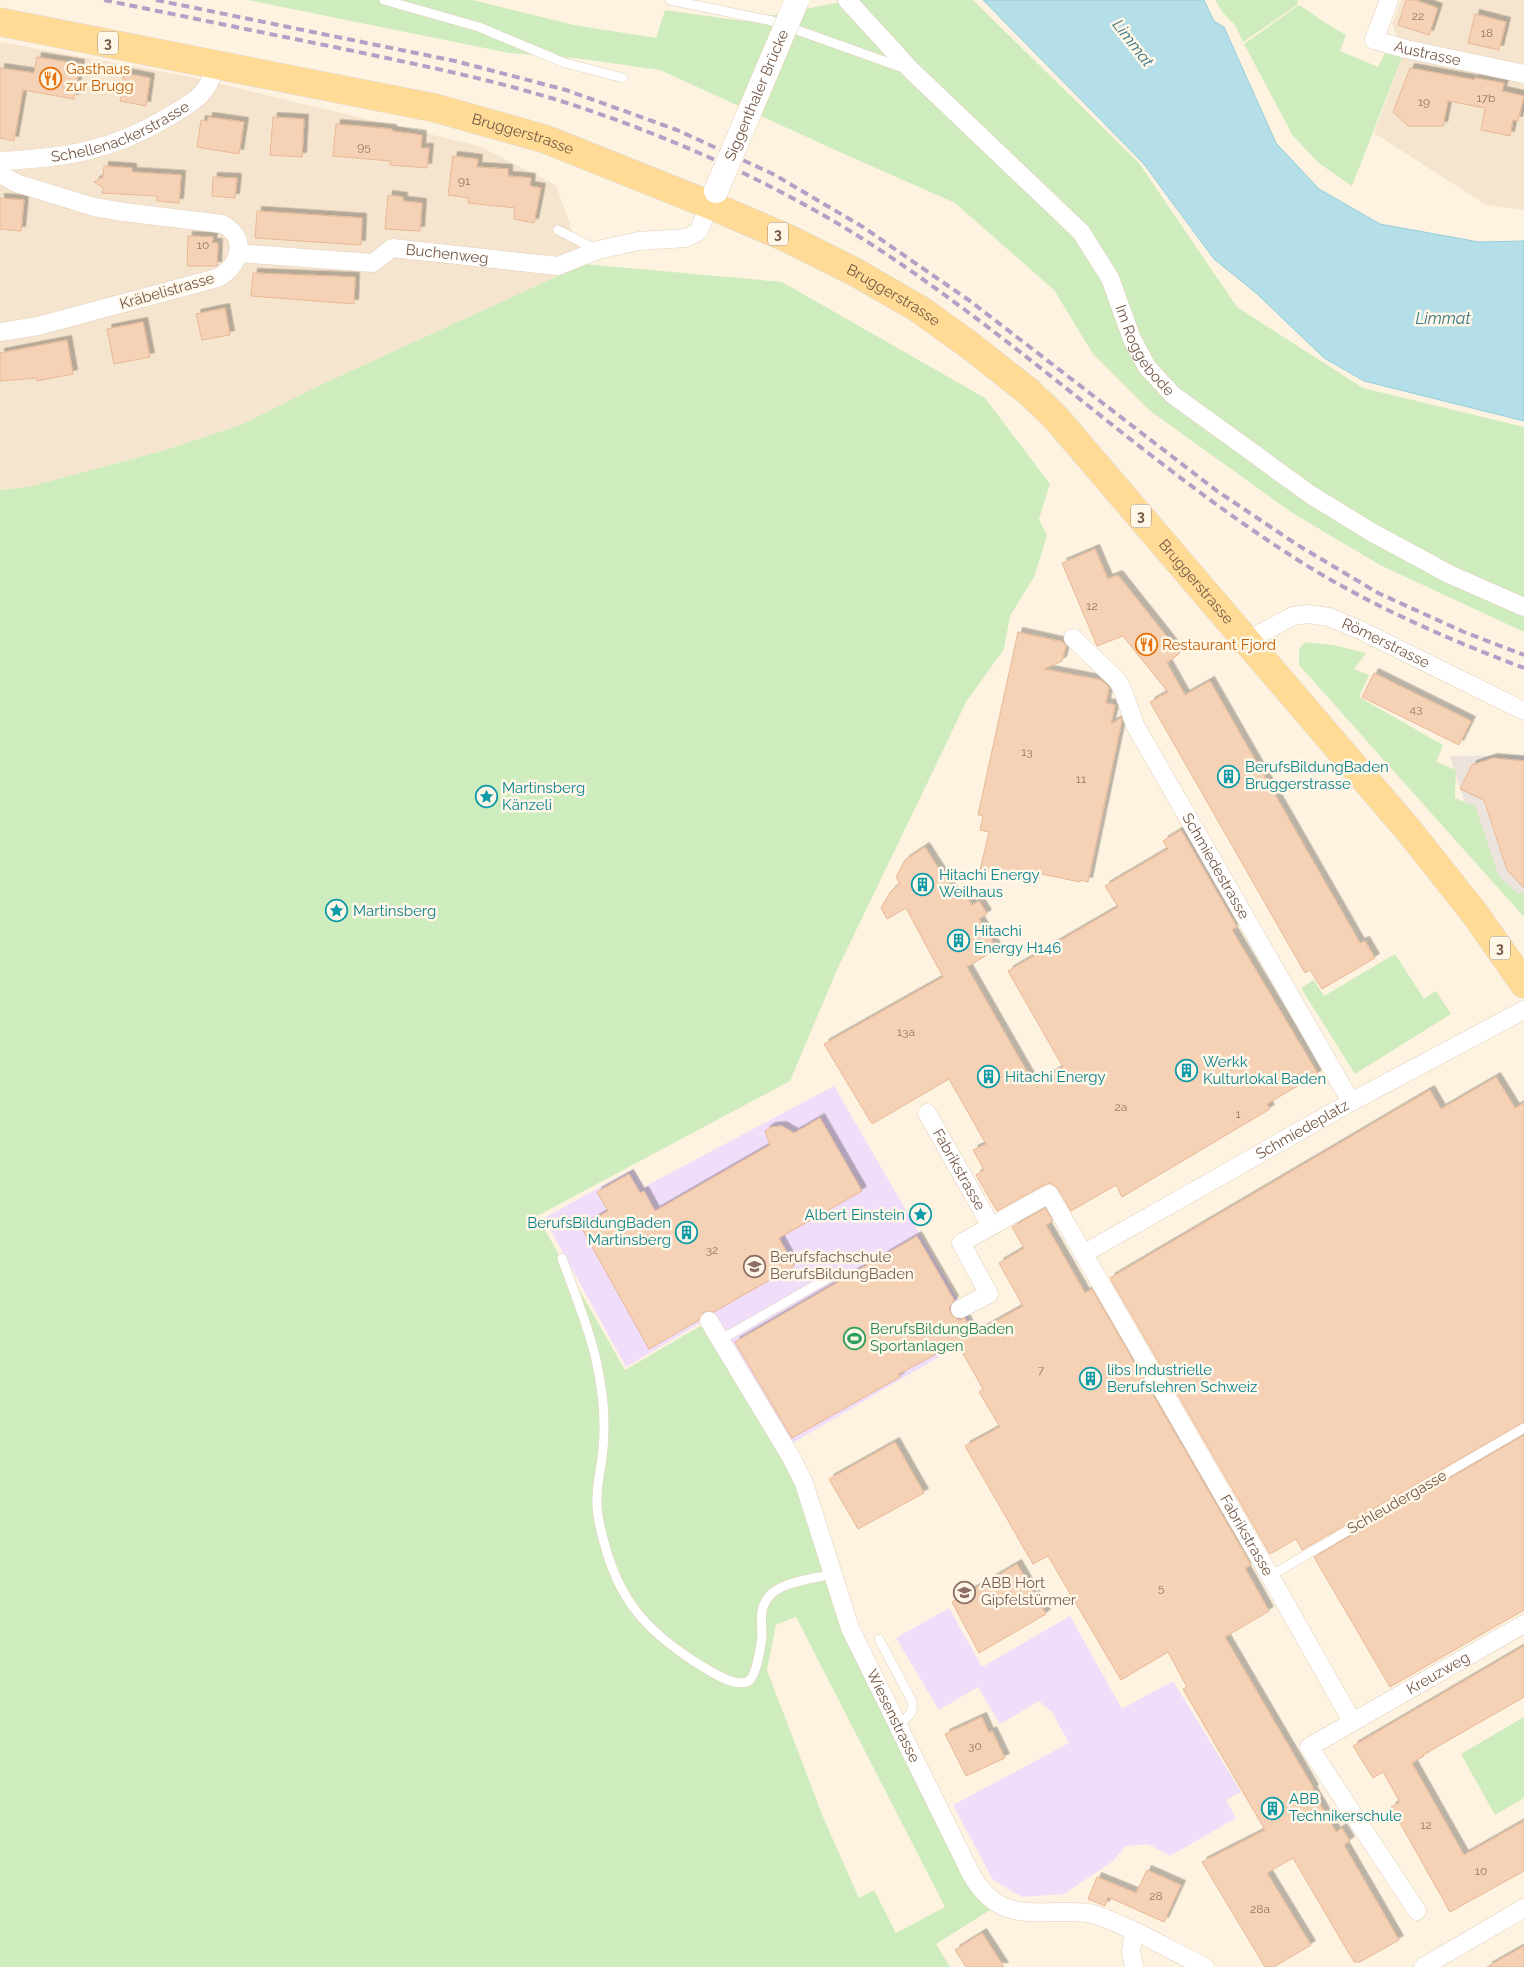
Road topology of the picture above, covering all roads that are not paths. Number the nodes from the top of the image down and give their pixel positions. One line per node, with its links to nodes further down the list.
1 (384, 0): 10 (lane)
2 (670, 0): 8 (lane)
3 (797, 0): 13 (main road, Siggenthaler Brücke, bridge)
4 (848, 0): 8 (street, Im Roggebode)
5 (1389, 0): 9 (street, Austrasse)
6 (0, 22): 7 (main road, Bruggerstrasse / 3)
7 (216, 65): 11 (street, Schellenackerstrasse); 13 (main road, Bruggerstrasse / 3)
8 (911, 70): 18 (street, Im Roggebode)
9 (1524, 74)
10 (623, 78)
11 (0, 161)
12 (0, 174): 16 (street)
13 (713, 198): 15 (street, Buchenweg); 20 (main road, Bruggerstrasse / 3)
14 (558, 230): 15 (lane)
15 (598, 250): 16 (street, Buchenweg)
16 (238, 253): 17 (street, Kräbelistrasse)
17 (0, 332)
18 (1524, 607)
19 (1073, 638): 24 (street, Schmiedestrasse)
20 (1246, 640): 21 (street, Römerstrasse); 22 (main road, Bruggerstrasse / 3)
21 (1524, 711)
22 (1524, 984)
23 (1524, 1010): 24 (street, Schmiedeplatz)
24 (1351, 1102): 27 (street, Schmiedeplatz)
25 (927, 1113): 26 (street, Fabrikstrasse)
26 (991, 1226): 27 (street, Fabrikstrasse); 30 (street, Fabrikstrasse)
27 (1083, 1254): 35 (street, Fabrikstrasse)
28 (562, 1258): 34 (lane)
29 (836, 1274): 32 (lane)
30 (960, 1309)
31 (709, 1321): 32 (street, Wiesenstrasse)
32 (720, 1340): 34 (street, Wiesenstrasse)
33 (1524, 1428): 35 (lane, Schleudergasse)
34 (832, 1574): 39 (street, Wiesenstrasse)
35 (1270, 1576): 38 (street, Fabrikstrasse)
36 (1524, 1624): 38 (street, Kreuzweg)
37 (879, 1639): 39 (lane)
38 (1352, 1721): 41 (street)
39 (897, 1724): 42 (street, Wiesenstrasse)
40 (1524, 1908): 45 (street)
41 (1417, 1910)
42 (1134, 1932): 43 (street); 44 (street, Wiesenstrasse)
43 (1134, 1967)
44 (1205, 1967)
45 (1425, 1967)

